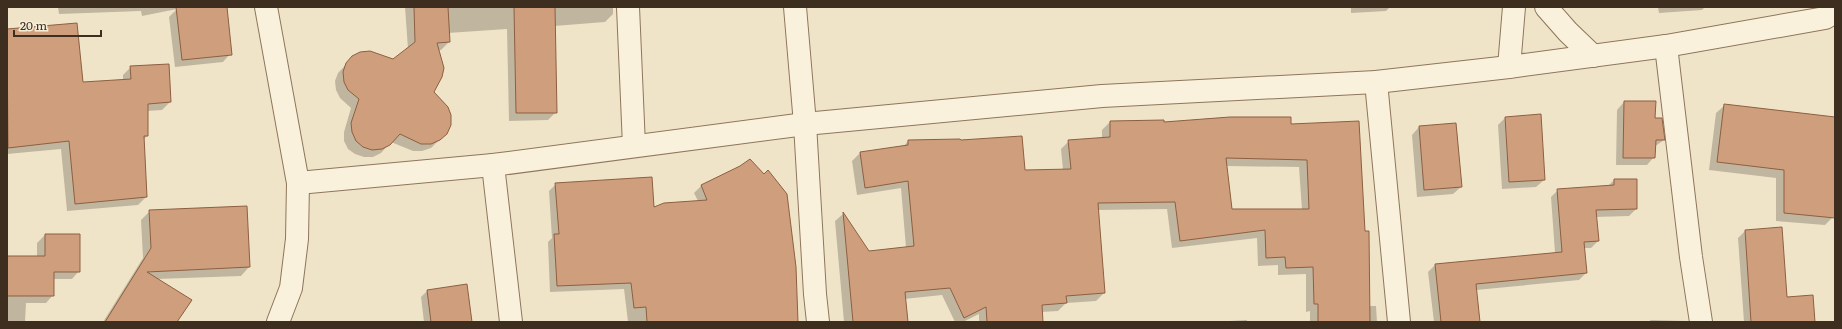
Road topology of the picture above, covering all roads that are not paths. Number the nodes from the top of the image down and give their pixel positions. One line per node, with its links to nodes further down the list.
1 (266, 7): 14 (street)
2 (628, 7): 12 (street)
3 (795, 7): 11 (street)
4 (1514, 7): 9 (street)
5 (1546, 7): 8 (street)
6 (1835, 12): 7 (street)
7 (1666, 46): 8 (street); 19 (street)
8 (1593, 56): 9 (street)
9 (1509, 67): 10 (street)
10 (1376, 82): 11 (street); 18 (street)
11 (804, 124): 12 (street); 17 (street)
12 (634, 146): 13 (street)
13 (493, 166): 14 (street); 16 (street)
14 (298, 183): 15 (street)
15 (278, 322)
16 (511, 322)
17 (818, 322)
18 (1399, 322)
19 (1701, 322)

